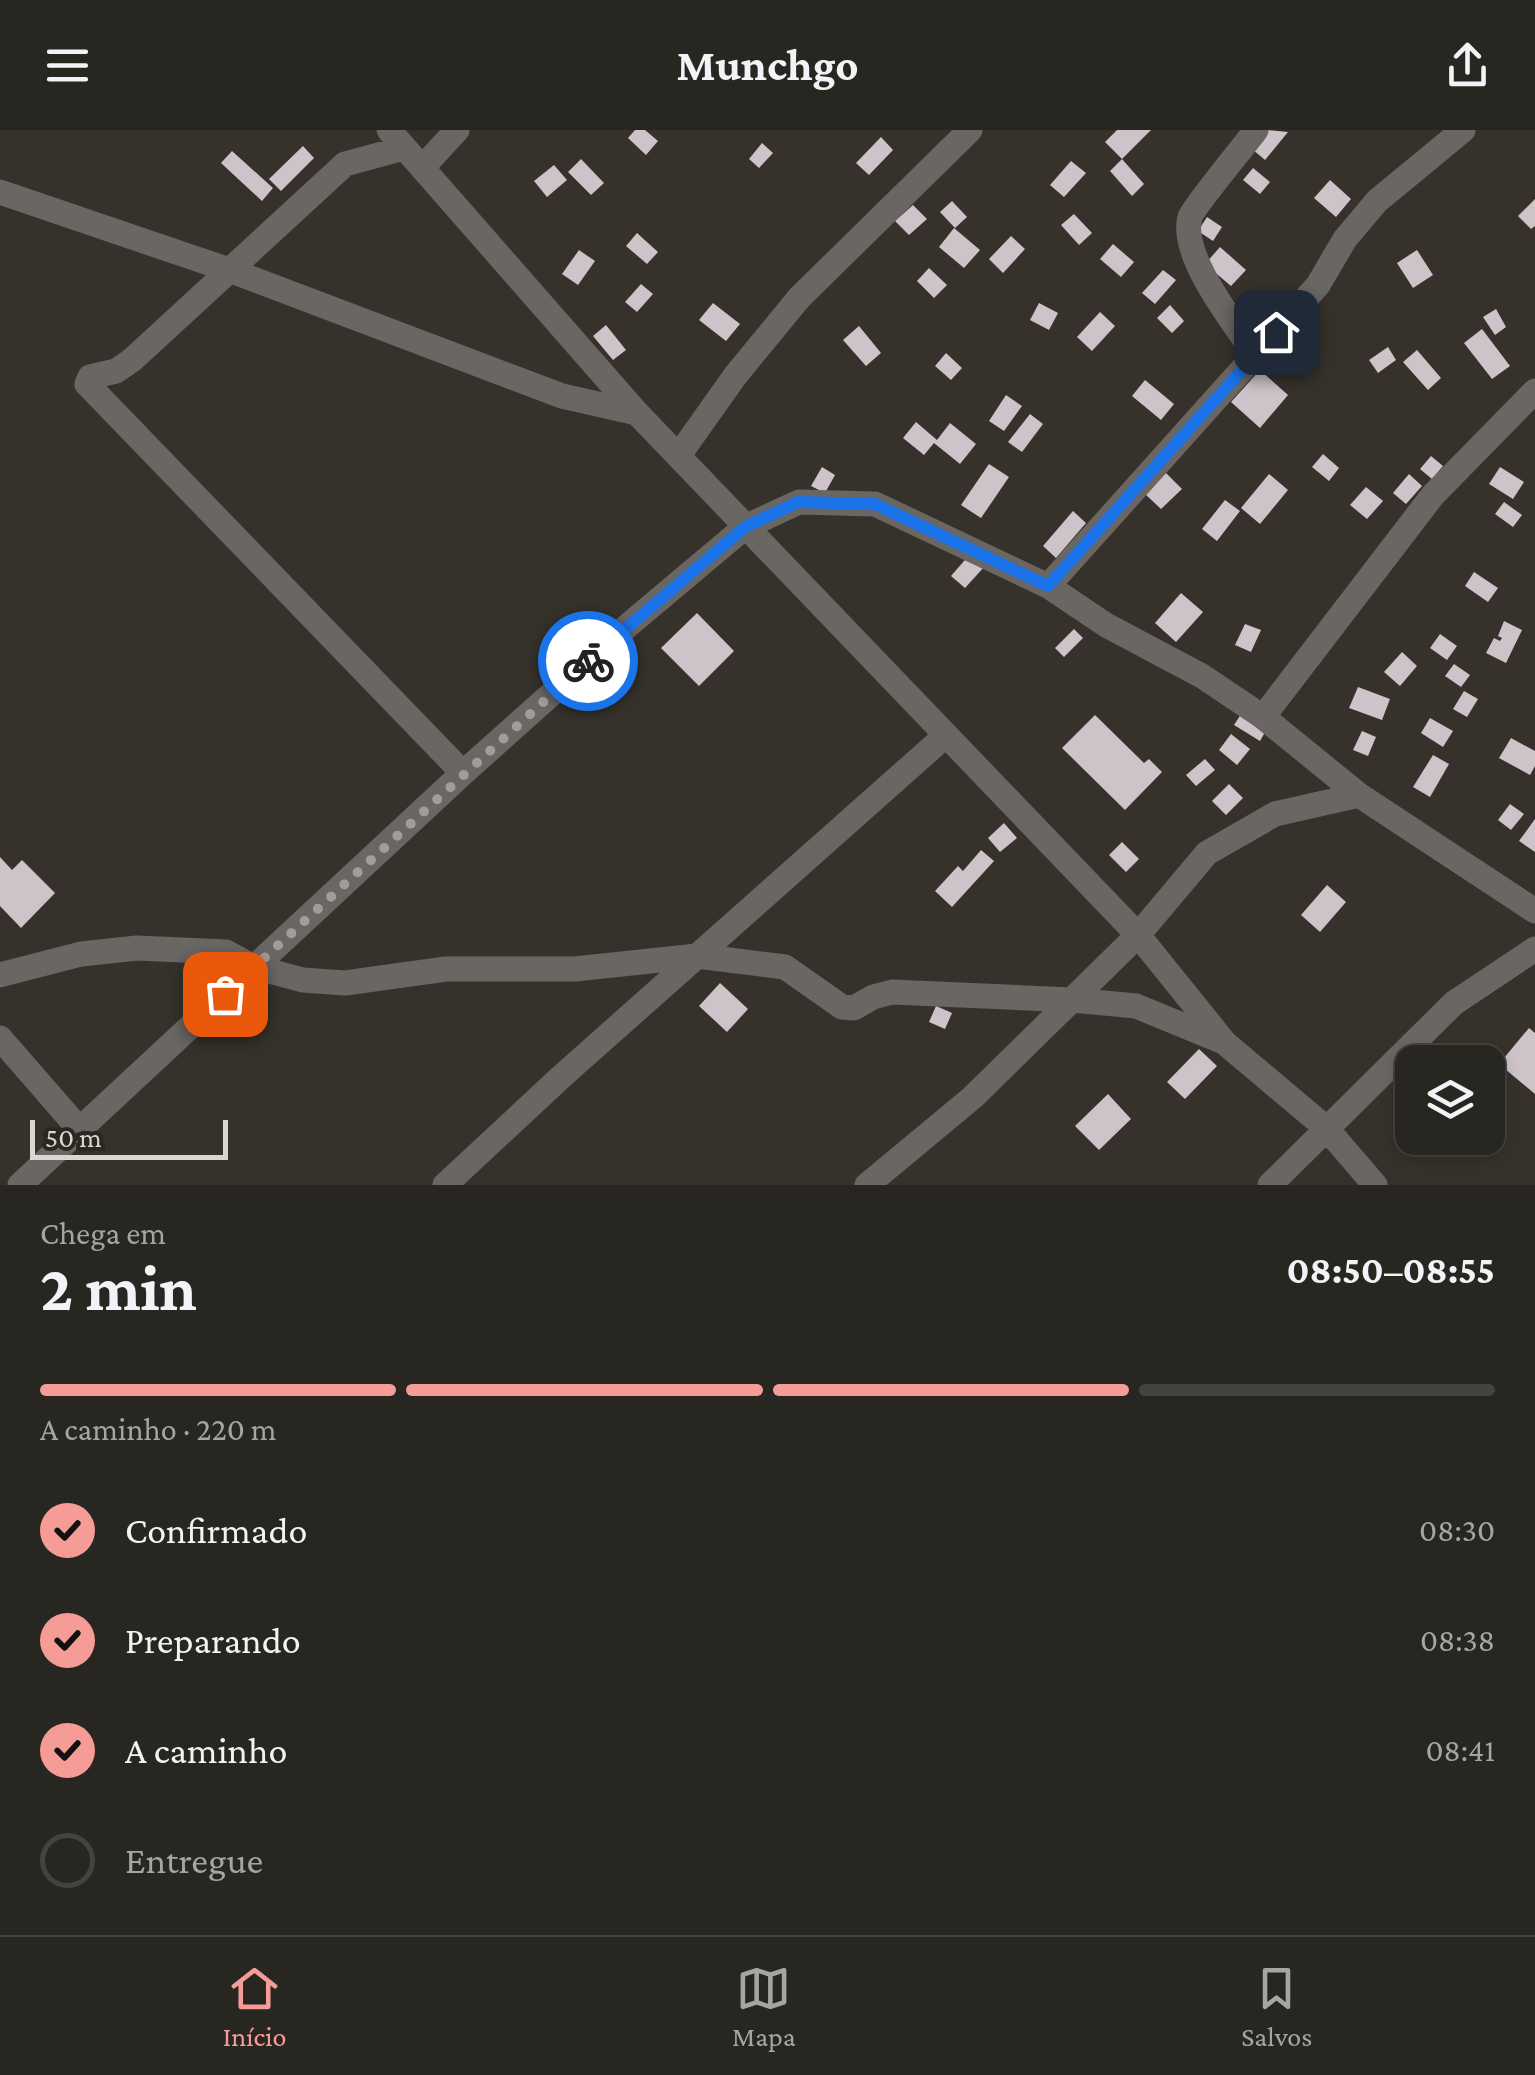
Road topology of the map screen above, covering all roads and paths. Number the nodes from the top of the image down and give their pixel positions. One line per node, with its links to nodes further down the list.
1 (457, 130): 6 (street)
2 (970, 130): 12 (street)
3 (1256, 130): 9 (street)
4 (1463, 130): 9 (street)
5 (396, 139): 6 (street); 8 (street)
6 (422, 168): 11 (street)
7 (3, 196): 8 (street)
8 (232, 271): 11 (street); 17 (street)
9 (1256, 356): 14 (street)
10 (1535, 390): 15 (street)
11 (637, 413): 12 (street)
12 (679, 456): 13 (street)
13 (745, 527): 14 (street); 16 (street); 17 (street)
14 (1048, 586): 15 (street)
15 (1263, 717): 18 (street)
16 (945, 736): 20 (street); 22 (street)
17 (463, 773): 23 (street)
18 (1359, 794): 19 (street); 20 (street)
19 (1535, 911)
20 (1138, 935): 25 (street); 27 (street)
21 (1535, 949): 28 (street)
22 (696, 956): 23 (street); 25 (street); 31 (street)
23 (254, 967): 24 (street); 29 (street)
24 (0, 975)
25 (1072, 1000): 27 (street); 32 (street)
26 (0, 1038): 29 (street)
27 (1225, 1042): 28 (street)
28 (1326, 1128): 33 (street); 34 (street)
29 (80, 1130): 30 (street)
30 (20, 1185)
31 (445, 1185)
32 (868, 1185)
33 (1270, 1185)
34 (1375, 1185)

